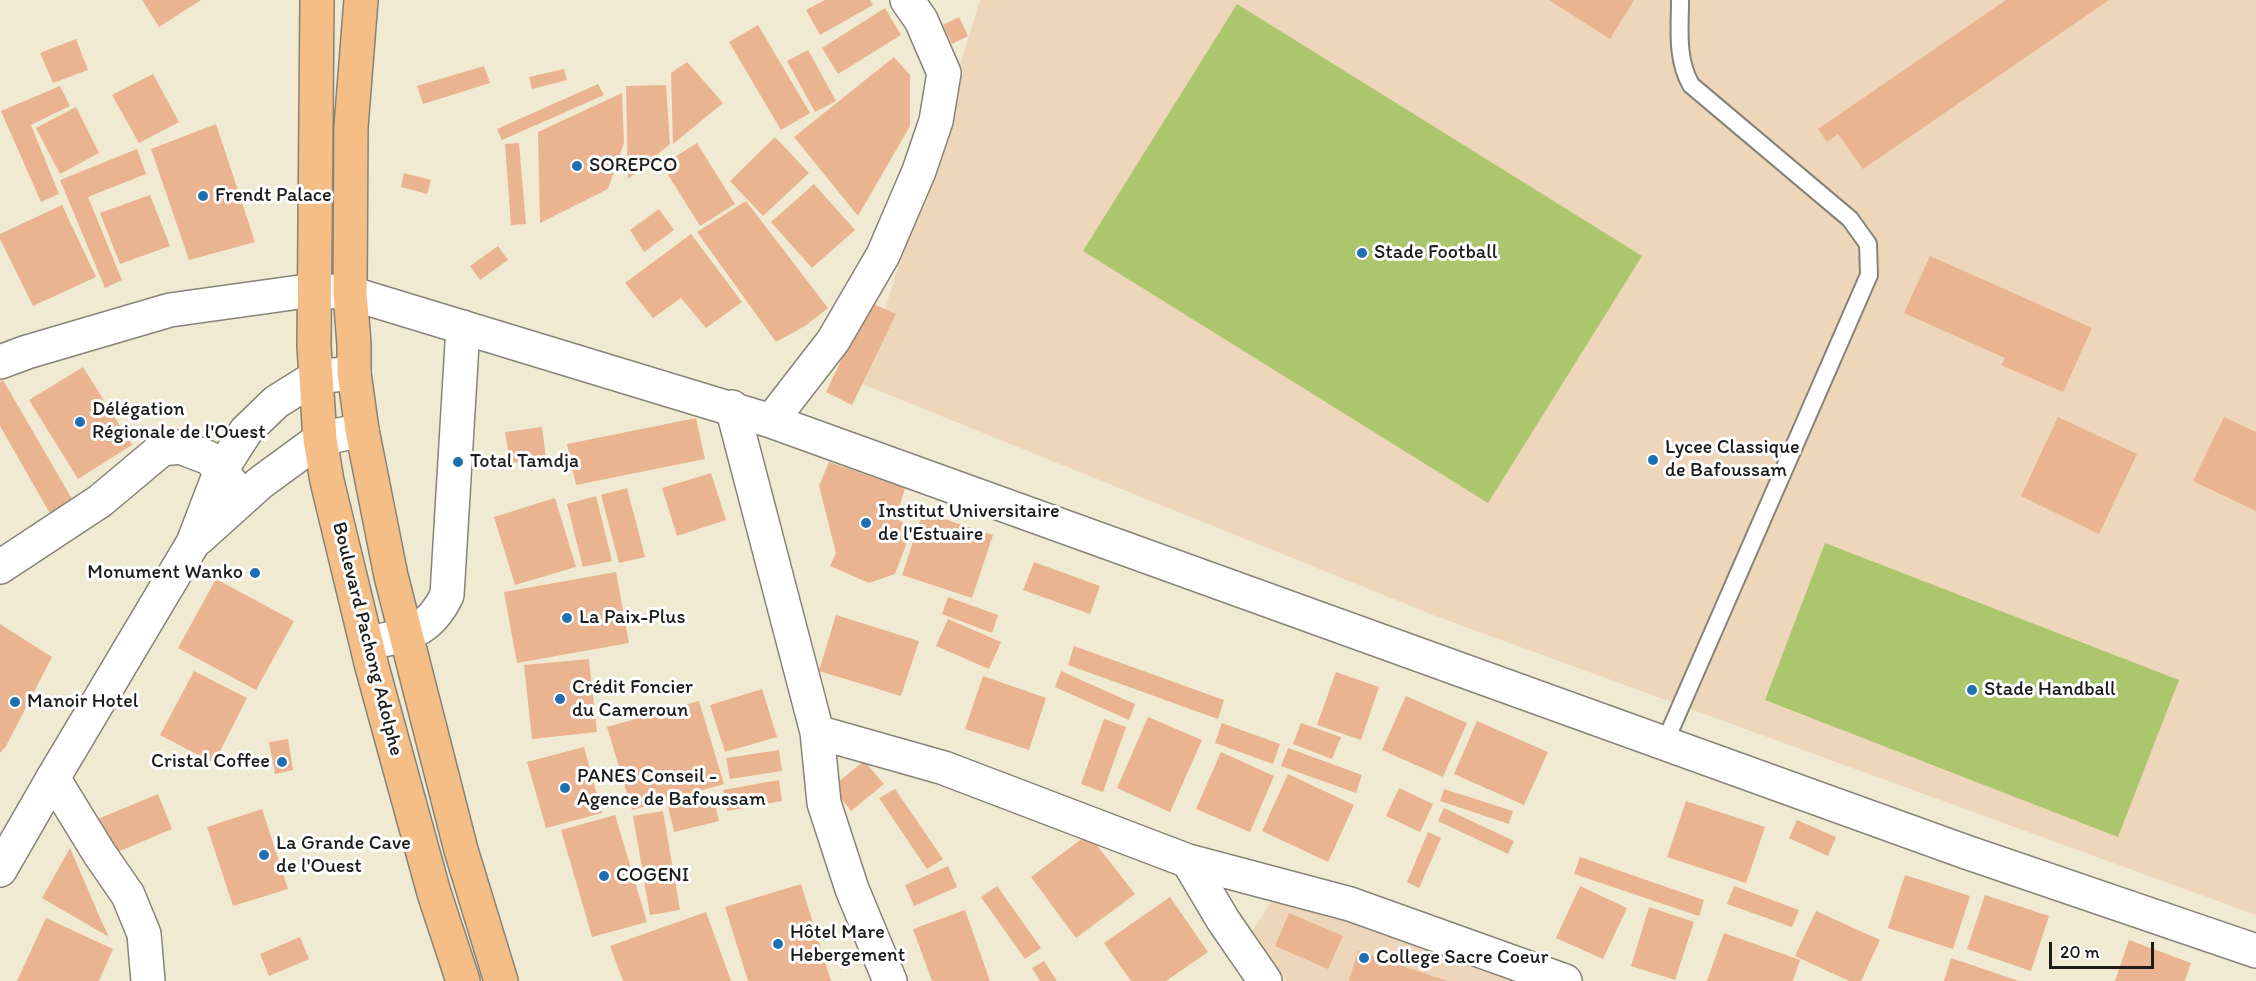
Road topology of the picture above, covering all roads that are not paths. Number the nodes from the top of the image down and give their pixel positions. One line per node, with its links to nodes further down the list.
1 (317, 0): 5 (highway, Boulevard Pachong Adolphe)
2 (361, 0): 6 (highway, Boulevard Pachong Adolphe)
3 (907, 0): 12 (street)
4 (1680, 0): 22 (lane)
5 (314, 290): 6 (street); 8 (street); 10 (highway, Boulevard Pachong Adolphe)
6 (350, 293): 7 (street); 9 (highway, Boulevard Pachong Adolphe)
7 (464, 327): 11 (street); 19 (street)
8 (0, 362)
9 (354, 373): 10 (street); 13 (highway, Boulevard Pachong Adolphe)
10 (316, 377): 14 (highway, Boulevard Pachong Adolphe); 15 (street)
11 (732, 408): 12 (street); 21 (street)
12 (771, 421): 22 (street)
13 (362, 430): 14 (street); 19 (highway, Boulevard Pachong Adolphe)
14 (320, 439): 16 (street); 20 (highway, Boulevard Pachong Adolphe)
15 (221, 470): 16 (street); 17 (street); 18 (street)
16 (243, 498): 17 (street)
17 (193, 543): 23 (street)
18 (0, 567)
19 (406, 636): 20 (street); 29 (highway, Boulevard Pachong Adolphe)
20 (367, 643): 28 (highway, Boulevard Pachong Adolphe)
21 (817, 732): 24 (street); 30 (street)
22 (1665, 742): 26 (street)
23 (52, 778): 25 (street); 27 (street)
24 (1188, 861): 31 (street); 32 (street)
25 (0, 870)
26 (2256, 951)
27 (148, 981)
28 (463, 981)
29 (501, 981)
30 (890, 981)
31 (1265, 981)
32 (1566, 981)

